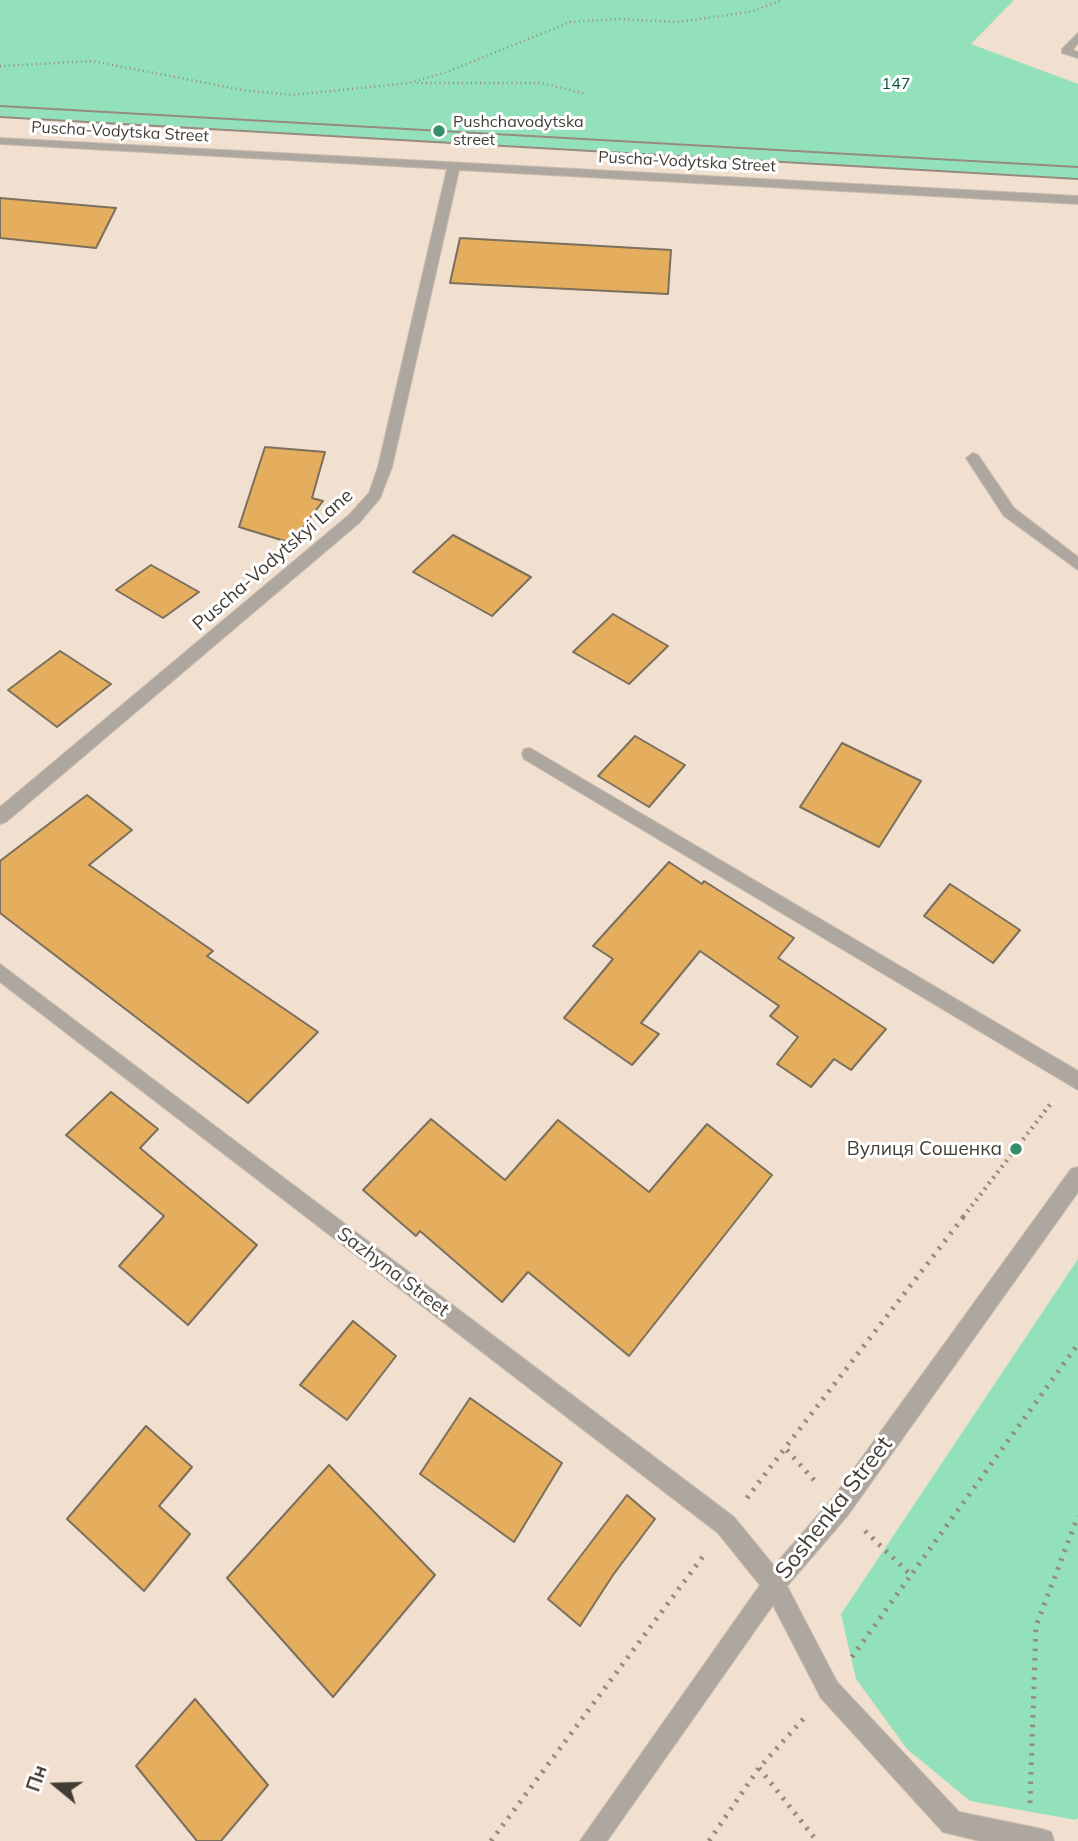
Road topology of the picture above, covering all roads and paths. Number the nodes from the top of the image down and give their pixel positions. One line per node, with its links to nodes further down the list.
1 (783, 0): 5 (path)
2 (1078, 36): 3 (street)
3 (1078, 55)
4 (0, 66): 5 (path)
5 (409, 83): 6 (path)
6 (586, 94)
7 (0, 141): 8 (street, Puscha-Vodytska Street)
8 (454, 165): 9 (street, Puscha-Vodytska Street); 13 (street, Puscha-Vodytskyi Lane)
9 (1078, 200)
10 (973, 458): 11 (street)
11 (1078, 565)
12 (530, 754): 15 (street)
13 (0, 817)
14 (0, 972): 19 (street, Sazhyna Street)
15 (1078, 1081)
16 (1078, 1175): 20 (street, Soshenka Street)
17 (785, 1448): 19 (path)
18 (1078, 1517): 22 (path)
19 (726, 1525): 20 (street, Sazhyna Street); 23 (path)
20 (774, 1584): 22 (street, Sazhyna Street); 24 (street, Soshenka Street)
21 (759, 1768): 25 (path)
22 (1033, 1840)
23 (491, 1841)
24 (592, 1841)
25 (817, 1841)

